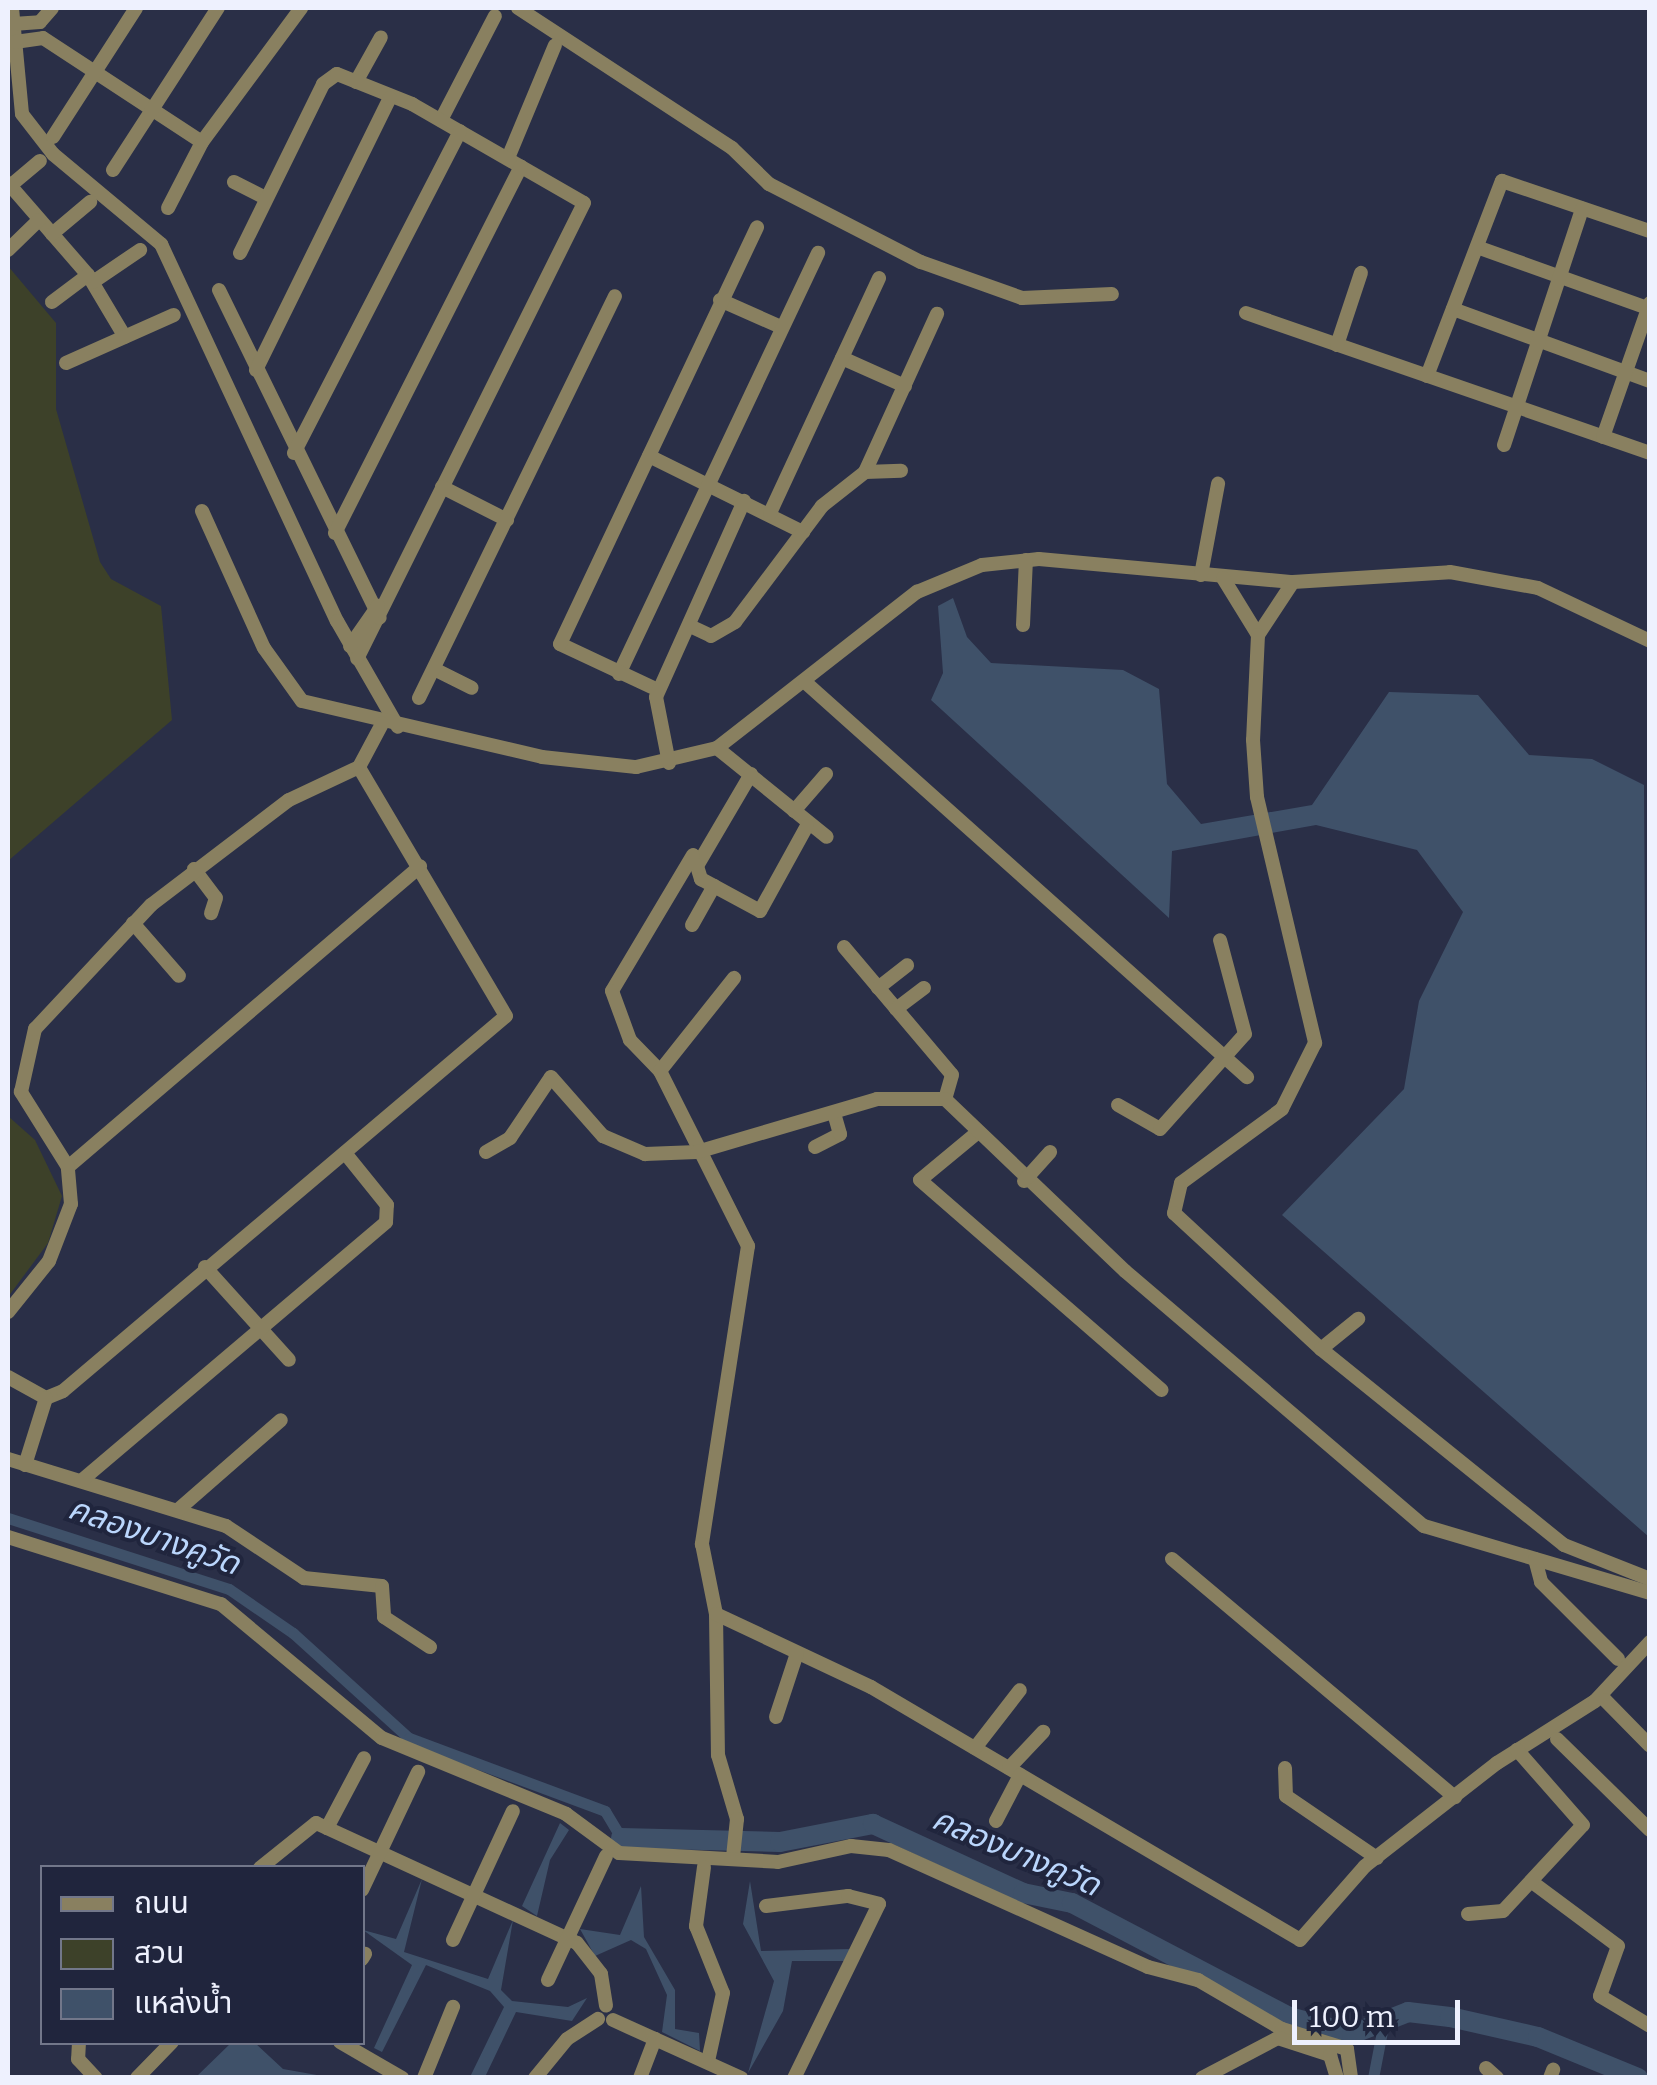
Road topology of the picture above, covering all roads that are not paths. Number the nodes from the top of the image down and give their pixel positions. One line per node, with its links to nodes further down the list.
1 (12, 8): 9 (street)
2 (52, 8): 8 (street)
3 (136, 8): 14 (street)
4 (218, 8): 17 (street)
5 (301, 8): 21 (street)
6 (518, 8): 45 (street)
7 (495, 16): 18 (street)
8 (40, 22): 9 (street); 11 (street)
9 (14, 24): 12 (street)
10 (381, 37): 15 (street)
11 (43, 38): 12 (street); 14 (street)
12 (15, 42): 91 (street)
13 (556, 45): 23 (street)
14 (94, 70): 17 (street); 20 (street)
15 (356, 82): 16 (street); 27 (street)
16 (390, 98): 18 (street); 60 (street)
17 (152, 109): 21 (street); 24 (street)
18 (441, 120): 19 (street)
19 (460, 131): 23 (street); 68 (street)
20 (53, 137)
21 (202, 142): 29 (street)
22 (40, 161): 26 (street)
23 (514, 162): 75 (street); 81 (street)
24 (113, 170)
25 (234, 182): 27 (street)
26 (9, 184): 31 (street)
27 (266, 198): 38 (street)
28 (90, 202): 34 (street)
29 (168, 208)
30 (1582, 209): 33 (street); 35 (street); 41 (street)
31 (39, 220): 34 (street); 36 (street)
32 (757, 228): 47 (street)
33 (1650, 231)
34 (52, 234): 43 (street)
35 (1477, 247): 41 (street); 50 (street)
36 (8, 250)
37 (140, 250): 43 (street)
38 (240, 253)
39 (818, 253): 54 (street)
40 (1361, 273): 57 (street)
41 (1559, 276): 49 (street); 56 (street)
42 (880, 278): 58 (street)
43 (91, 279): 48 (street); 55 (street)
44 (219, 290): 60 (street)
45 (1112, 294)
46 (615, 296): 79 (street)
47 (720, 300): 54 (street); 70 (street)
48 (52, 302)
49 (1649, 307): 61 (street)
50 (1453, 309): 56 (street); 62 (street)
51 (1246, 313): 57 (street)
52 (937, 314): 64 (street)
53 (174, 315): 55 (street)
54 (781, 327): 73 (street)
55 (125, 337): 59 (street)
56 (1537, 340): 61 (street); 65 (street)
57 (1338, 345): 62 (street)
58 (842, 358): 64 (street); 78 (street)
59 (66, 363)
60 (256, 370): 68 (street)
61 (1625, 372): 63 (street); 66 (street)
62 (1427, 376): 65 (street)
63 (1650, 381)
64 (904, 386): 72 (street)
65 (1515, 406): 66 (street); 67 (street)
66 (1603, 437): 69 (street)
67 (1504, 445)
68 (294, 453): 81 (street)
69 (1650, 453)
70 (650, 456): 73 (street); 93 (street)
71 (901, 471): 72 (street)
72 (864, 472): 80 (street)
73 (708, 484): 76 (street); 93 (street)
74 (1218, 484): 83 (street)
75 (442, 486): 79 (street); 86 (street)
76 (744, 502): 78 (street); 88 (street)
77 (202, 511): 98 (street)
78 (770, 513): 80 (street)
79 (507, 520): 92 (street)
80 (803, 532): 88 (street)
81 (335, 533): 86 (street)
82 (1026, 560): 83 (street); 87 (street); 94 (street)
83 (1202, 574): 84 (street)
84 (1223, 578): 85 (street); 89 (street)
85 (1294, 582): 89 (street); 90 (street)
86 (378, 610): 91 (street)
87 (1023, 625)
88 (690, 626): 96 (street)
89 (1258, 635): 140 (street)
90 (1650, 641)
91 (354, 652): 98 (street)
92 (434, 669): 95 (street); 97 (street)
93 (619, 674): 96 (street)
94 (805, 682): 99 (street); 122 (street)
95 (472, 688)
96 (657, 693): 100 (street)
97 (419, 698)
98 (390, 726): 100 (street); 101 (street)
99 (718, 748): 100 (street); 102 (street)
100 (669, 764)
101 (359, 767): 108 (street); 109 (street)
102 (751, 774): 104 (street); 110 (street)
103 (826, 774): 104 (street)
104 (794, 811): 105 (street)
105 (807, 826): 106 (street); 110 (street)
106 (827, 837)
107 (692, 855): 123 (street)
108 (420, 866): 130 (street); 134 (street)
109 (194, 869): 111 (street); 112 (street)
110 (714, 886): 113 (street)
111 (210, 913)
112 (132, 923): 117 (street); 134 (street)
113 (692, 924)
114 (1220, 940): 122 (street)
115 (844, 947): 119 (street)
116 (907, 966): 119 (street)
117 (179, 976)
118 (734, 978): 123 (street)
119 (878, 988): 121 (street)
120 (924, 988): 121 (street)
121 (896, 1009): 125 (street)
122 (1224, 1058): 124 (street); 126 (street)
123 (660, 1070): 133 (street)
124 (1247, 1077)
125 (946, 1098): 127 (street); 128 (street)
126 (1118, 1104)
127 (834, 1113): 129 (street); 133 (street)
128 (978, 1132): 135 (street); 143 (street)
129 (815, 1148)
130 (345, 1152): 136 (street); 139 (street)
131 (486, 1152): 133 (street)
132 (1050, 1152): 135 (street)
133 (694, 1153): 155 (street)
134 (68, 1167): 137 (street)
135 (1024, 1181): 151 (street)
136 (206, 1267): 139 (street); 144 (street)
137 (8, 1312)
138 (1358, 1319): 140 (street)
139 (262, 1332): 141 (street); 148 (street)
140 (1321, 1349): 153 (street)
141 (289, 1360)
142 (8, 1378): 144 (street)
143 (1162, 1390)
144 (46, 1398): 147 (street)
145 (281, 1420): 149 (street)
146 (8, 1459): 147 (street)
147 (24, 1465): 148 (street)
148 (81, 1481): 149 (street)
149 (179, 1509): 157 (street)
150 (8, 1537): 178 (street)
151 (1536, 1558): 154 (street); 159 (street)
152 (1172, 1559): 172 (street)
153 (1650, 1578)
154 (1650, 1594)
155 (716, 1614): 158 (street); 178 (street)
156 (1650, 1642): 167 (street)
157 (430, 1647)
158 (797, 1653): 162 (street); 166 (street)
159 (1618, 1659)
160 (1020, 1690): 166 (street)
161 (1605, 1700): 165 (street)
162 (776, 1717)
163 (1043, 1732): 171 (street)
164 (1557, 1738): 176 (street)
165 (1650, 1746)
166 (975, 1748): 171 (street)
167 (1517, 1750): 172 (street); 183 (street)
168 (364, 1758): 175 (street)
169 (1285, 1768): 180 (street)
170 (418, 1772): 177 (street)
171 (1014, 1772): 174 (street); 180 (street)
172 (1455, 1797): 180 (street)
173 (512, 1811): 185 (street)
174 (996, 1821)
175 (327, 1828): 177 (street); 181 (street)
176 (1650, 1830)
177 (379, 1853): 184 (street); 185 (street)
178 (733, 1854): 209 (street)
179 (606, 1856): 188 (street)
180 (1376, 1858)
181 (263, 1865)
182 (704, 1867): 198 (street)
183 (1532, 1882): 187 (street); 193 (street)
184 (365, 1883)
185 (474, 1895): 188 (street); 189 (street)
186 (766, 1906): 206 (street)
187 (1468, 1914)
188 (566, 1938): 190 (street); 192 (street)
189 (454, 1940)
190 (548, 1980)
191 (453, 2007): 202 (street)
192 (606, 2015): 194 (street); 203 (street)
193 (1650, 2026)
194 (655, 2038): 198 (street); 204 (street)
195 (78, 2045): 199 (street)
196 (169, 2045): 200 (street)
197 (345, 2045): 201 (street)
198 (710, 2054): 205 (street)
199 (90, 2076)
200 (137, 2078)
201 (402, 2078)
202 (424, 2078)
203 (535, 2078)
204 (640, 2078)
205 (741, 2078)
206 (794, 2078)
207 (1202, 2078): 208 (street)
208 (1337, 2078)
209 (1351, 2078)

